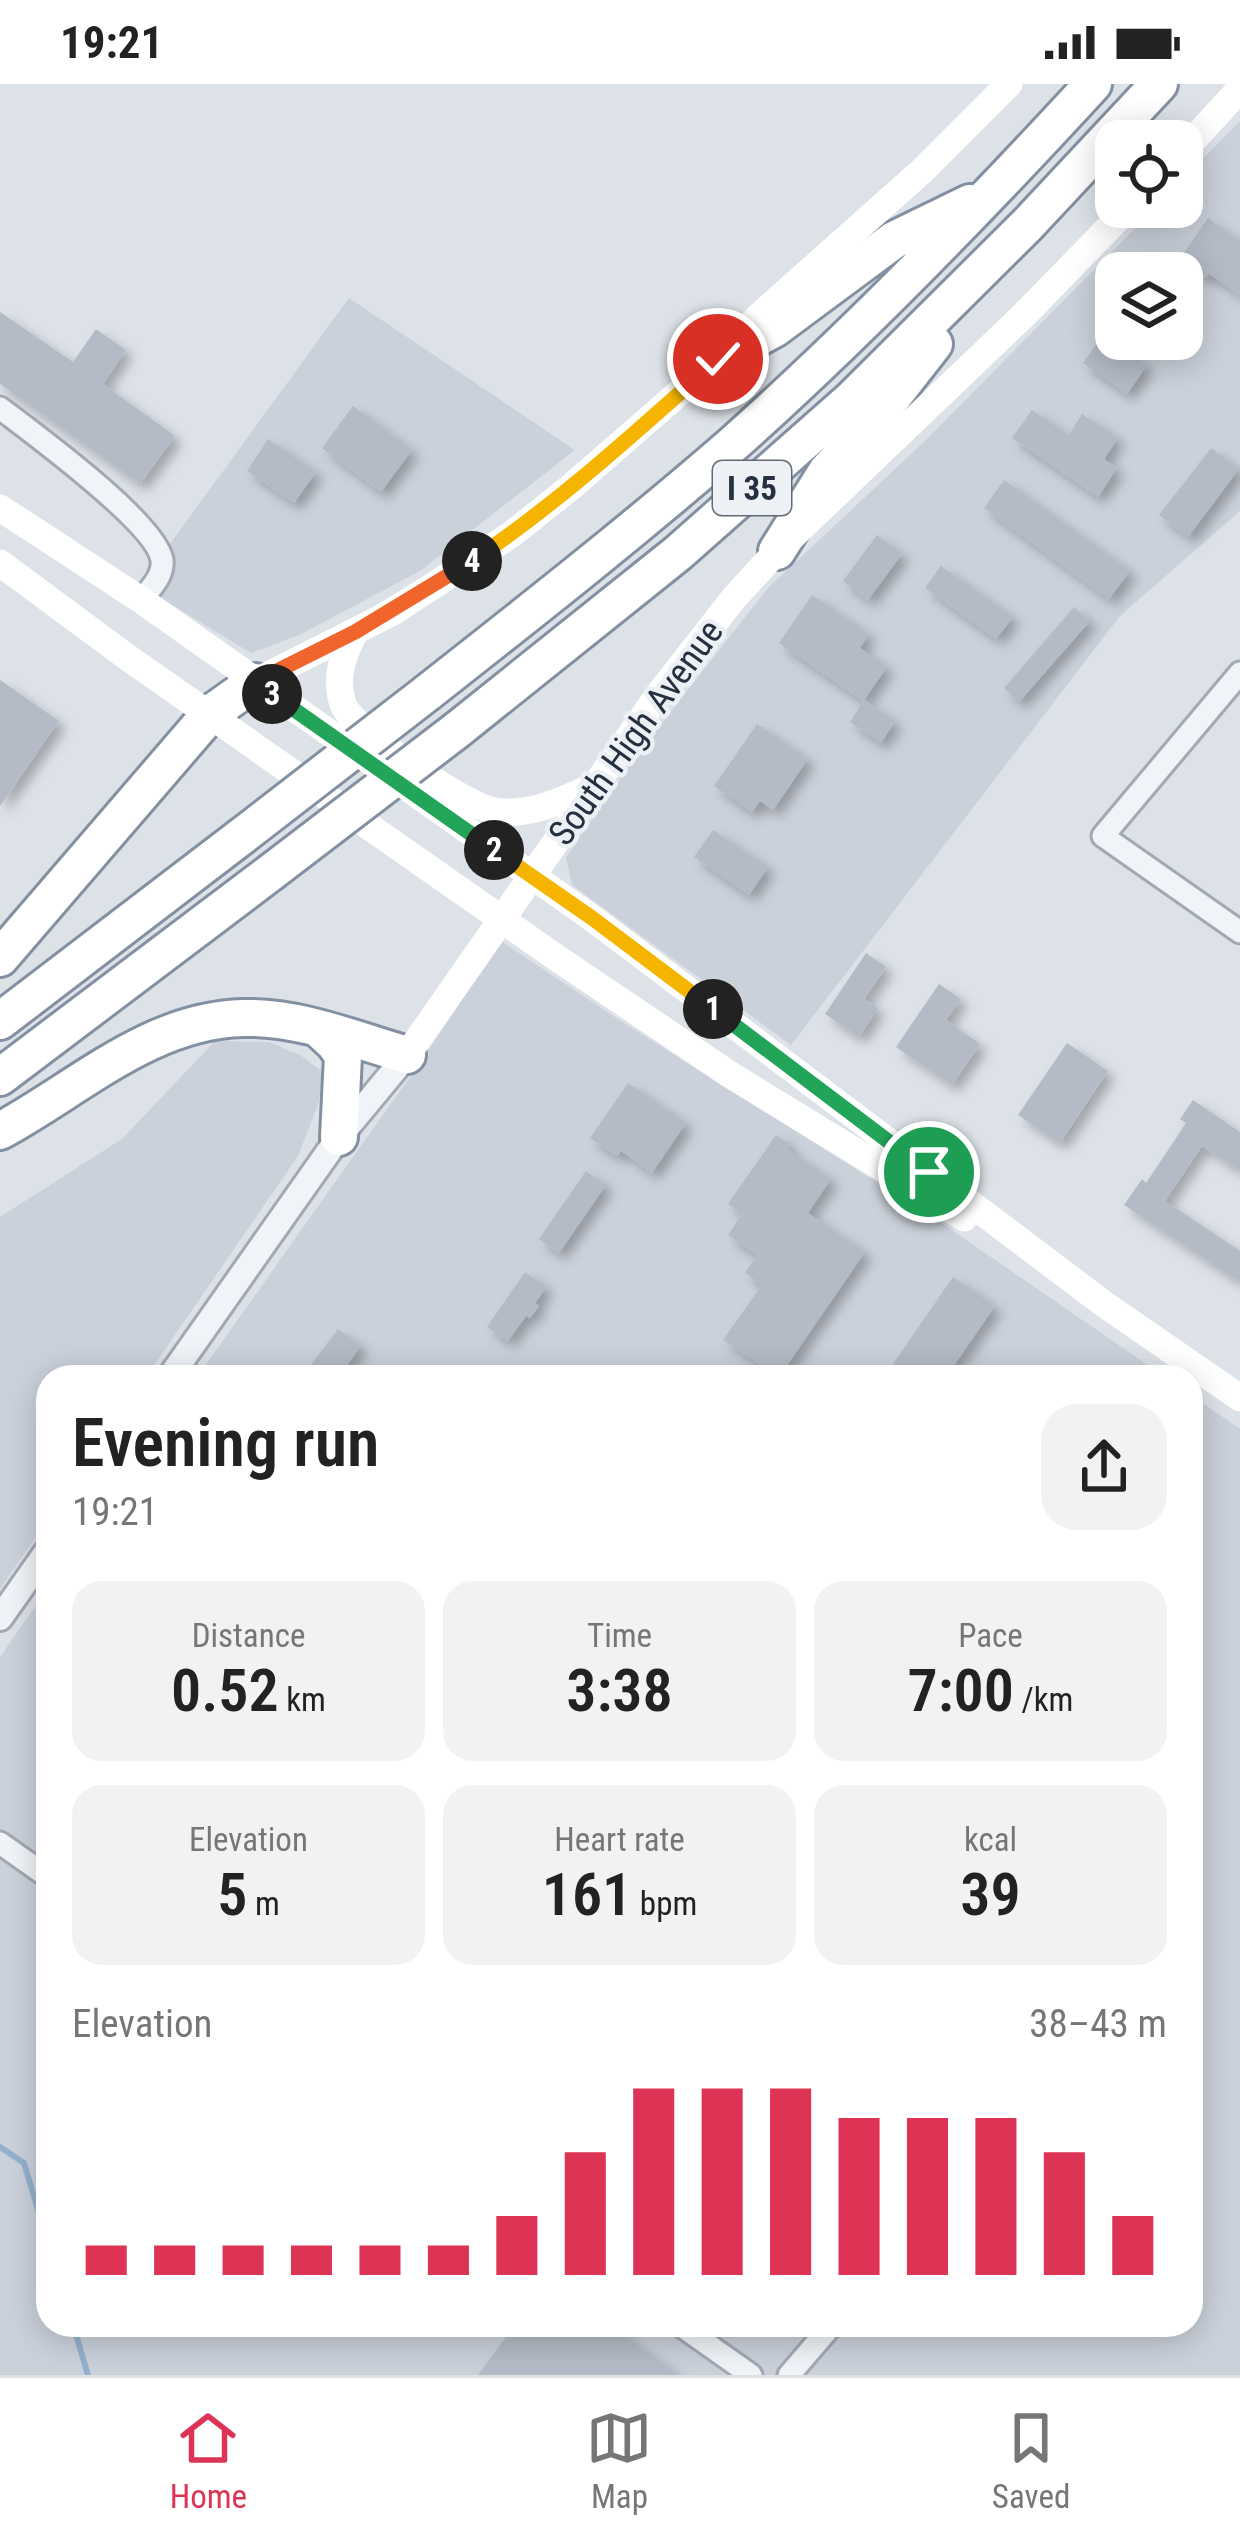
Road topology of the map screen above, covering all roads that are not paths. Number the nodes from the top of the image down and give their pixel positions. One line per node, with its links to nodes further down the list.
1 (1010, 84): 9 (main road)
2 (1094, 84): 6 (highway, I 35)
3 (1159, 84): 7 (highway, I 35)
4 (1240, 89): 5 (main road)
5 (1203, 129)
6 (995, 191): 9 (highway); 24 (highway, I 35, bridge)
7 (1028, 224): 12 (highway); 27 (highway, I 35, bridge)
8 (1109, 228): 12 (main road, South High Avenue)
9 (718, 359): 15 (main road)
10 (0, 408): 14 (street)
11 (0, 508): 14 (main road)
12 (777, 551): 19 (main road, South High Avenue)
13 (0, 563): 18 (main road)
14 (141, 600): 17 (main road)
15 (355, 632): 17 (main road); 19 (main road)
16 (1240, 673): 22 (street)
17 (255, 682): 18 (highway); 20 (main road)
18 (210, 714): 21 (main road); 23 (highway)
19 (595, 786): 20 (main road, South High Avenue)
20 (531, 876): 21 (main road, South High Avenue); 30 (main road)
21 (501, 920): 26 (main road, South High Avenue); 30 (main road)
22 (1240, 932)
23 (0, 958)
24 (0, 1021)
25 (320, 1030): 26 (highway); 28 (highway); 29 (highway)
26 (407, 1055): 29 (street, South High Avenue)
27 (0, 1077)
28 (0, 1130)
29 (339, 1137): 31 (street, South High Avenue)
30 (1104, 1304): 32 (main road)
31 (178, 1365)
32 (1192, 1365)
33 (1203, 1372): 34 (main road)
34 (1240, 1398)
35 (36, 1567): 36 (street)
36 (0, 1618)
37 (0, 1843): 38 (street)
38 (36, 1868)
39 (697, 2337): 41 (street)
40 (822, 2337): 42 (street)
41 (751, 2375)
42 (789, 2375)

